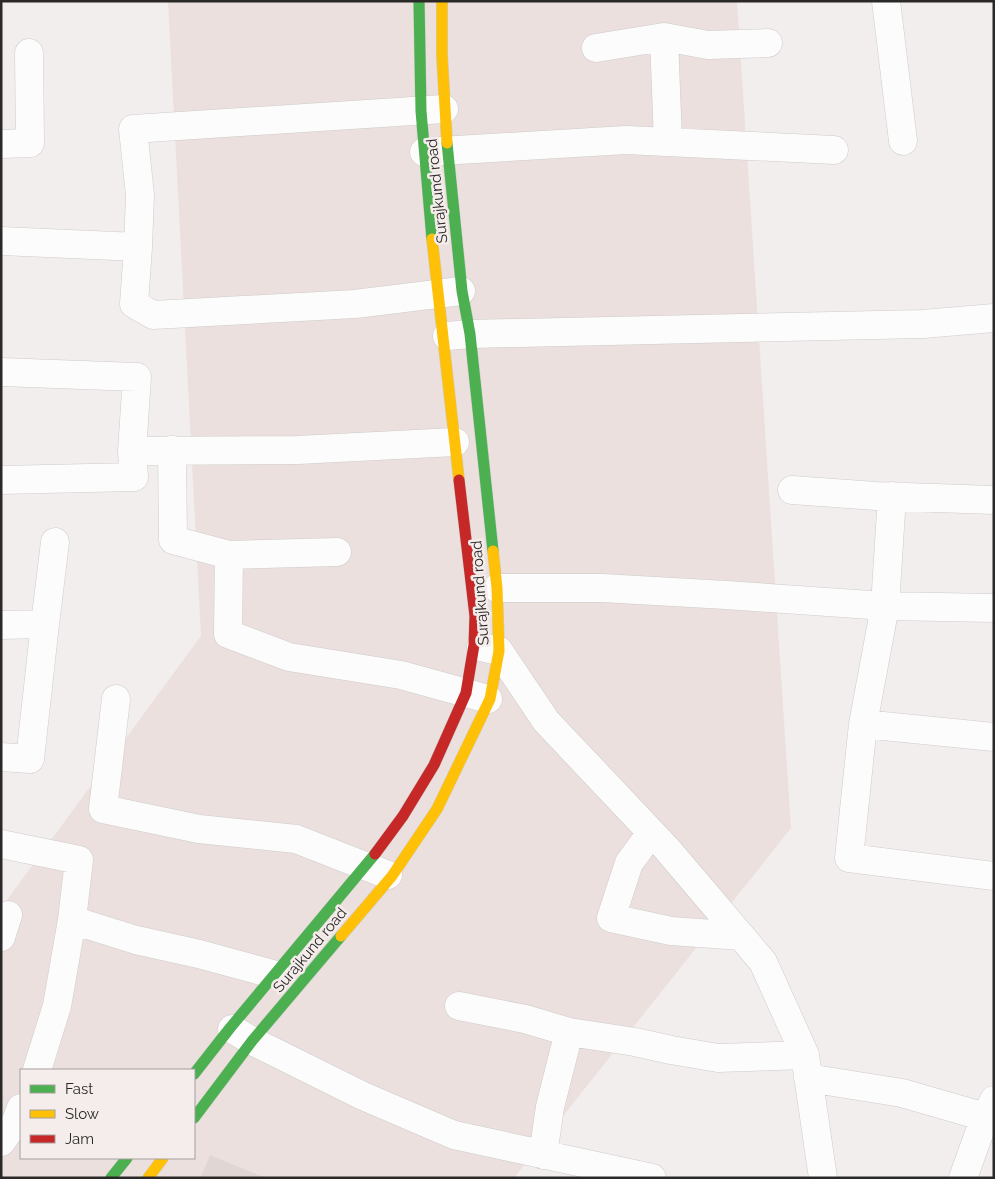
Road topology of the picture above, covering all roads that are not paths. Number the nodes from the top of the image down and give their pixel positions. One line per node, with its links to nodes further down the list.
1 (419, 1): 8 (street)
2 (442, 1): 8 (street, Surajkund road)
3 (886, 1): 9 (street)
4 (664, 37): 5 (street); 6 (street); 10 (street)
5 (768, 42)
6 (596, 48)
7 (30, 53): 11 (street)
8 (433, 110): 13 (street, Surajkund road); 13 (street); 15 (street)
9 (903, 141)
10 (668, 142): 12 (street); 13 (street)
11 (1, 144)
12 (834, 150)
13 (436, 152): 16 (street, Surajkund road); 16 (street)
14 (1, 241): 15 (street)
15 (138, 247): 16 (street)
16 (450, 292): 18 (street, Surajkund road); 18 (street)
17 (994, 318): 18 (street)
18 (456, 335): 20 (street); 30 (street, Surajkund road)
19 (1, 372): 22 (street)
20 (455, 442): 21 (street); 30 (street)
21 (172, 450): 22 (street); 29 (street)
22 (132, 451): 23 (street)
23 (1, 480)
24 (792, 490): 25 (street)
25 (892, 496): 26 (street); 31 (street)
26 (994, 500)
27 (55, 542): 33 (street)
28 (337, 552): 29 (street)
29 (229, 555): 36 (street)
30 (485, 588): 31 (street); 35 (street, Surajkund road); 35 (street)
31 (885, 606): 32 (street); 38 (street)
32 (994, 608)
33 (45, 624): 34 (street); 40 (street)
34 (1, 625)
35 (486, 648): 36 (street, Surajkund road); 36 (street); 41 (street)
36 (478, 696): 43 (street); 44 (street, Surajkund road)
37 (116, 699): 43 (street)
38 (863, 724): 39 (street); 45 (street)
39 (994, 737)
40 (1, 757)
41 (651, 833): 47 (street); 47 (street)
42 (1, 844): 46 (street)
43 (366, 867): 44 (street); 48 (street)
44 (392, 876): 51 (street, Surajkund road)
45 (994, 876)
46 (72, 920): 48 (street); 53 (street)
47 (741, 936): 52 (street)
48 (276, 975): 51 (street)
49 (459, 1006): 50 (street)
50 (569, 1032): 52 (street); 57 (street)
51 (241, 1035): 54 (street); 56 (street, Surajkund road); 57 (street)
52 (806, 1067): 55 (street); 63 (street)
53 (37, 1069)
54 (195, 1073)
55 (991, 1113): 64 (street)
56 (195, 1116)
57 (543, 1155): 62 (street)
58 (126, 1159): 60 (street)
59 (162, 1159): 61 (street)
60 (111, 1178)
61 (148, 1178)
62 (652, 1178)
63 (822, 1178)
64 (963, 1178)

